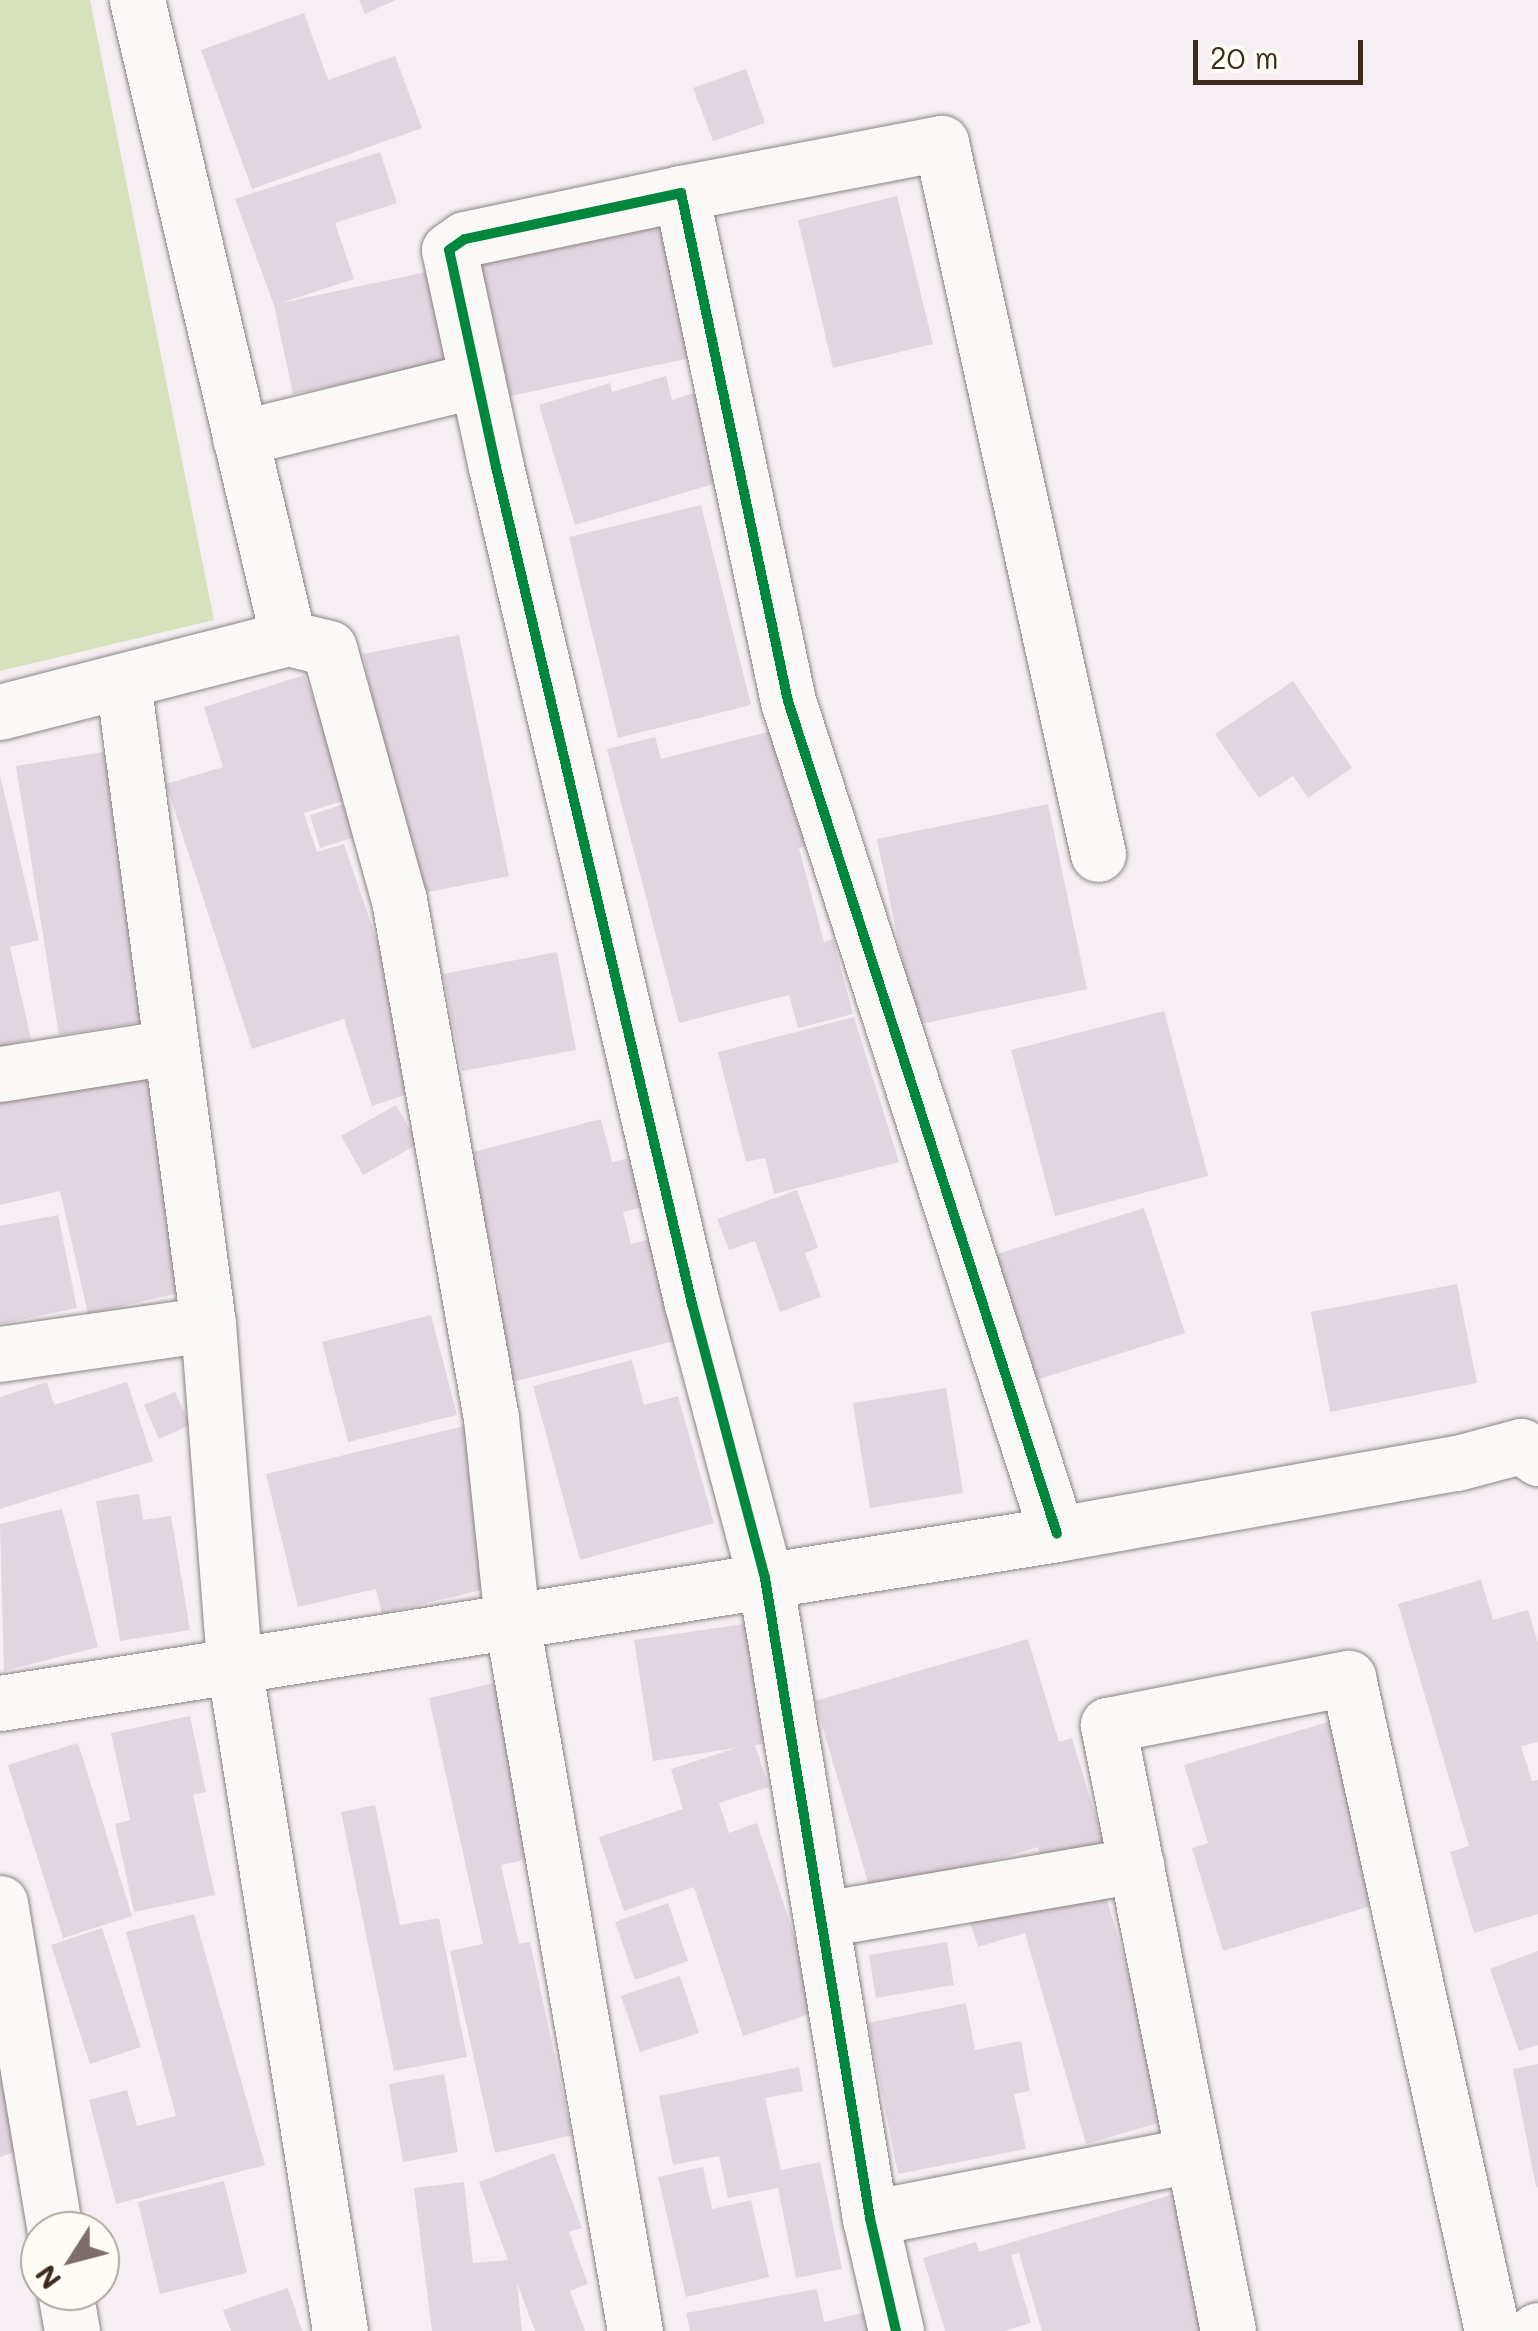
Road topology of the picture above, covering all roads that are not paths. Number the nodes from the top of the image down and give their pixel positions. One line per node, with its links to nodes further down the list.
1 (137, 0): 4 (street)
2 (681, 193): 3 (street); 8 (street); 14 (street)
3 (477, 380): 4 (street); 15 (street)
4 (240, 438): 5 (street)
5 (288, 638): 6 (street); 16 (street)
6 (123, 681): 7 (street); 9 (street)
7 (0, 712)
8 (1098, 854)
9 (171, 1048): 10 (street); 11 (street)
10 (0, 1074)
11 (208, 1324): 12 (street); 17 (street)
12 (0, 1354)
13 (1538, 1458): 14 (street)
14 (1058, 1534): 15 (street)
15 (765, 1578): 16 (street); 21 (street)
16 (512, 1622): 17 (street); 26 (street)
17 (234, 1664): 18 (street); 25 (street)
18 (0, 1703)
19 (1136, 1865): 21 (street); 22 (street); 29 (street)
20 (0, 1904): 23 (street)
21 (824, 1918): 24 (street)
22 (1192, 2155): 24 (street); 28 (street)
23 (52, 2211)
24 (870, 2218): 27 (street)
25 (340, 2331)
26 (635, 2331)
27 (896, 2331)
28 (1228, 2331)
29 (1492, 2331)

